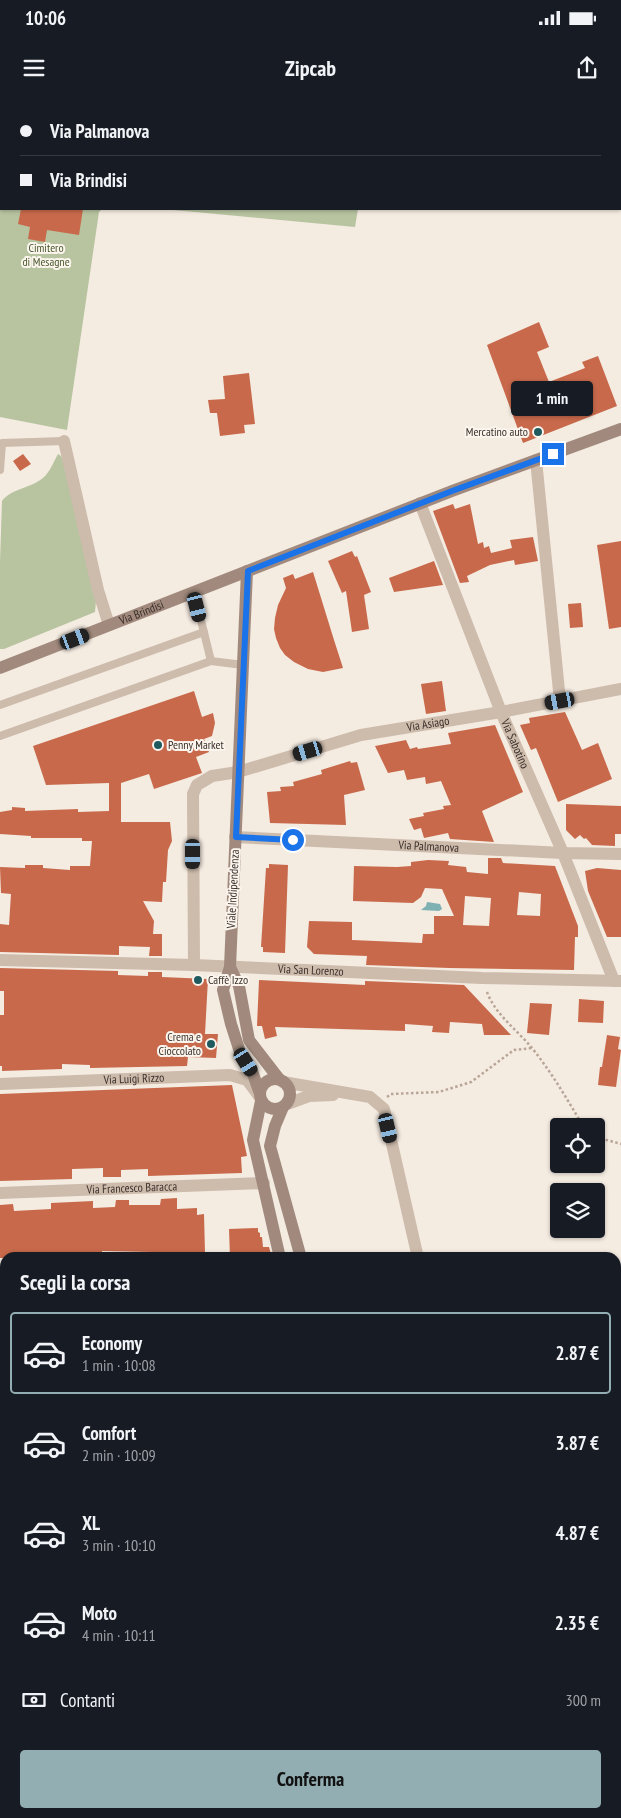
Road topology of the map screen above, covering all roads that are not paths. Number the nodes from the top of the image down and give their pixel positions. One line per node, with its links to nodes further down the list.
1 (621, 429): 3 (main road, Via Brindisi)
2 (64, 441): 4 (lane); 8 (street)
3 (536, 460): 5 (main road, Via Brindisi); 14 (street)
4 (0, 470)
5 (420, 503): 6 (main road, Via Brindisi); 16 (street, Via Sabotino)
6 (248, 571): 7 (main road, Via Brindisi); 11 (main road, Viale Indipendenza)
7 (194, 592): 8 (main road, Via Brindisi); 9 (lane)
8 (109, 625): 12 (main road, Via Brindisi)
9 (204, 632): 10 (lane); 15 (lane)
10 (212, 661): 11 (lane); 17 (lane)
11 (243, 665): 18 (main road, Viale Indipendenza)
12 (0, 668)
13 (621, 689): 14 (street, Via Asiago)
14 (560, 701): 16 (street, Via Asiago)
15 (0, 705)
16 (501, 712): 18 (street, Via Asiago); 20 (street, Via Sabotino)
17 (0, 736)
18 (238, 772): 19 (main road, Viale Indipendenza); 23 (street, Via Asiago)
19 (236, 837): 20 (street, Via Palmanova); 24 (main road, Viale Indipendenza)
20 (563, 854): 21 (street, Via Palmanova); 25 (street, Via Sabotino)
21 (621, 854)
22 (0, 960): 23 (street, Via San Lorenzo)
23 (194, 965): 24 (street, Via San Lorenzo)
24 (230, 967): 25 (street, Via San Lorenzo); 26 (main road, Viale Indipendenza); 29 (main road, Viale Indipendenza)
25 (617, 981)
26 (281, 1080): 28 (street); 29 (main road); 30 (main road)
27 (0, 1084): 29 (street, Via Luigi Rizzo)
28 (355, 1094): 30 (street); 35 (street)
29 (260, 1096): 30 (main road); 31 (main road)
30 (285, 1106): 34 (main road)
31 (264, 1183): 32 (street, Via Francesco Baracca); 33 (main road)
32 (0, 1193)
33 (279, 1252)
34 (299, 1252)
35 (417, 1252)

